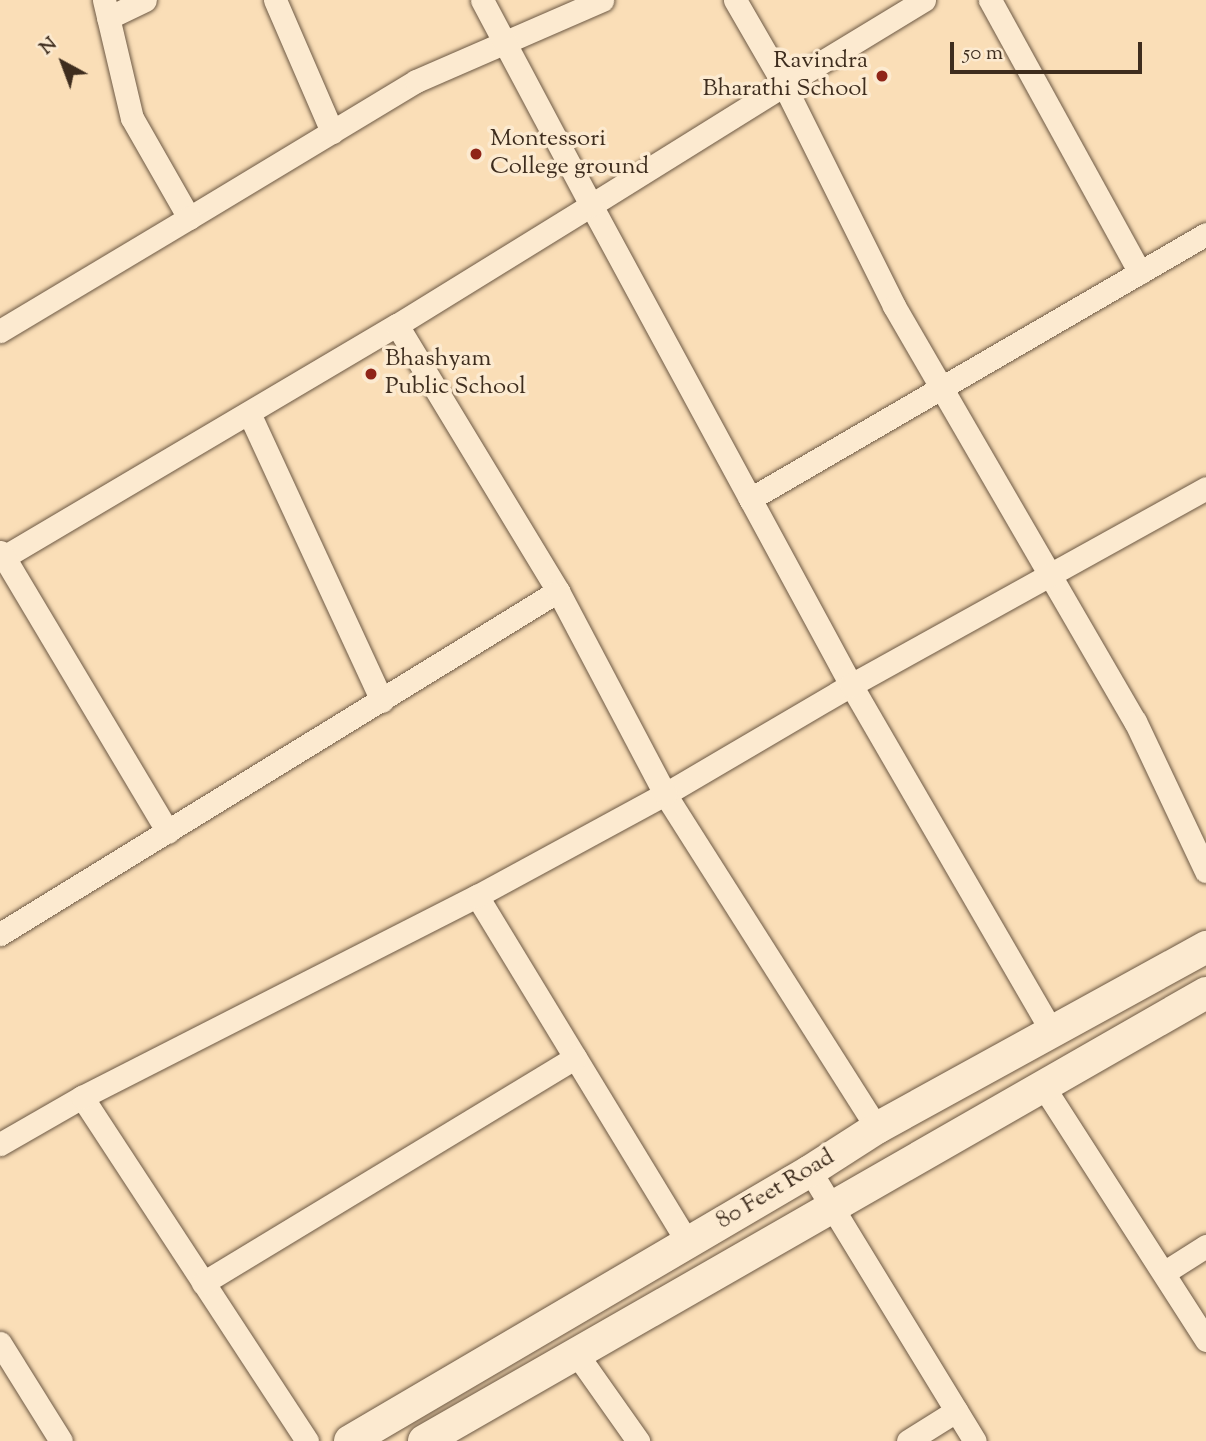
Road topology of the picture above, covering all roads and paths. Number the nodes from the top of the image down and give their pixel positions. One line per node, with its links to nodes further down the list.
1 (145, 0): 8 (street)
2 (275, 0): 11 (street)
3 (482, 0): 9 (street)
4 (602, 0): 9 (street)
5 (735, 0): 10 (street)
6 (924, 0): 10 (street)
7 (990, 0): 15 (street)
8 (106, 9): 13 (street)
9 (504, 43): 11 (street); 12 (street)
10 (784, 85): 12 (street); 18 (street)
11 (332, 132): 13 (street)
12 (591, 205): 16 (street); 21 (street)
13 (190, 218): 17 (street)
14 (1206, 234): 15 (street)
15 (1140, 273): 18 (street)
16 (397, 325): 19 (street); 24 (street)
17 (0, 331)
18 (942, 388): 21 (street); 23 (street)
19 (249, 413): 22 (street); 26 (street)
20 (1206, 488): 23 (street)
21 (750, 499): 25 (street)
22 (2, 555): 28 (street)
23 (1051, 574): 25 (street); 29 (street)
24 (558, 591): 26 (street); 27 (street)
25 (850, 685): 27 (street); 34 (street)
26 (383, 701): 28 (street)
27 (665, 794): 30 (street); 38 (street)
28 (168, 832): 31 (street)
29 (1206, 871)
30 (477, 897): 35 (street); 37 (street)
31 (0, 934)
32 (1206, 947): 34 (main road, 80 Feet Road)
33 (1206, 993): 36 (main road, 80 Feet Road)
34 (1051, 1030): 38 (main road, 80 Feet Road)
35 (575, 1058): 42 (street); 45 (street)
36 (1043, 1086): 41 (main road, 80 Feet Road); 44 (street)
37 (82, 1097): 39 (street); 45 (street)
38 (877, 1128): 40 (main road, 80 Feet Road)
39 (0, 1144)
40 (810, 1171): 41 (street); 42 (main road, 80 Feet Road)
41 (832, 1207): 48 (main road, 80 Feet Road); 49 (street)
42 (687, 1242): 52 (main road, 80 Feet Road)
43 (1206, 1246): 44 (street)
44 (1165, 1272): 46 (street)
45 (204, 1283): 51 (street)
46 (1206, 1340)
47 (0, 1343): 50 (street)
48 (576, 1353): 53 (main road, 80 Feet Road); 54 (street)
49 (956, 1411): 55 (street); 56 (street)
50 (61, 1441)
51 (307, 1441)
52 (350, 1441)
53 (424, 1441)
54 (638, 1441)
55 (908, 1441)
56 (975, 1441)

